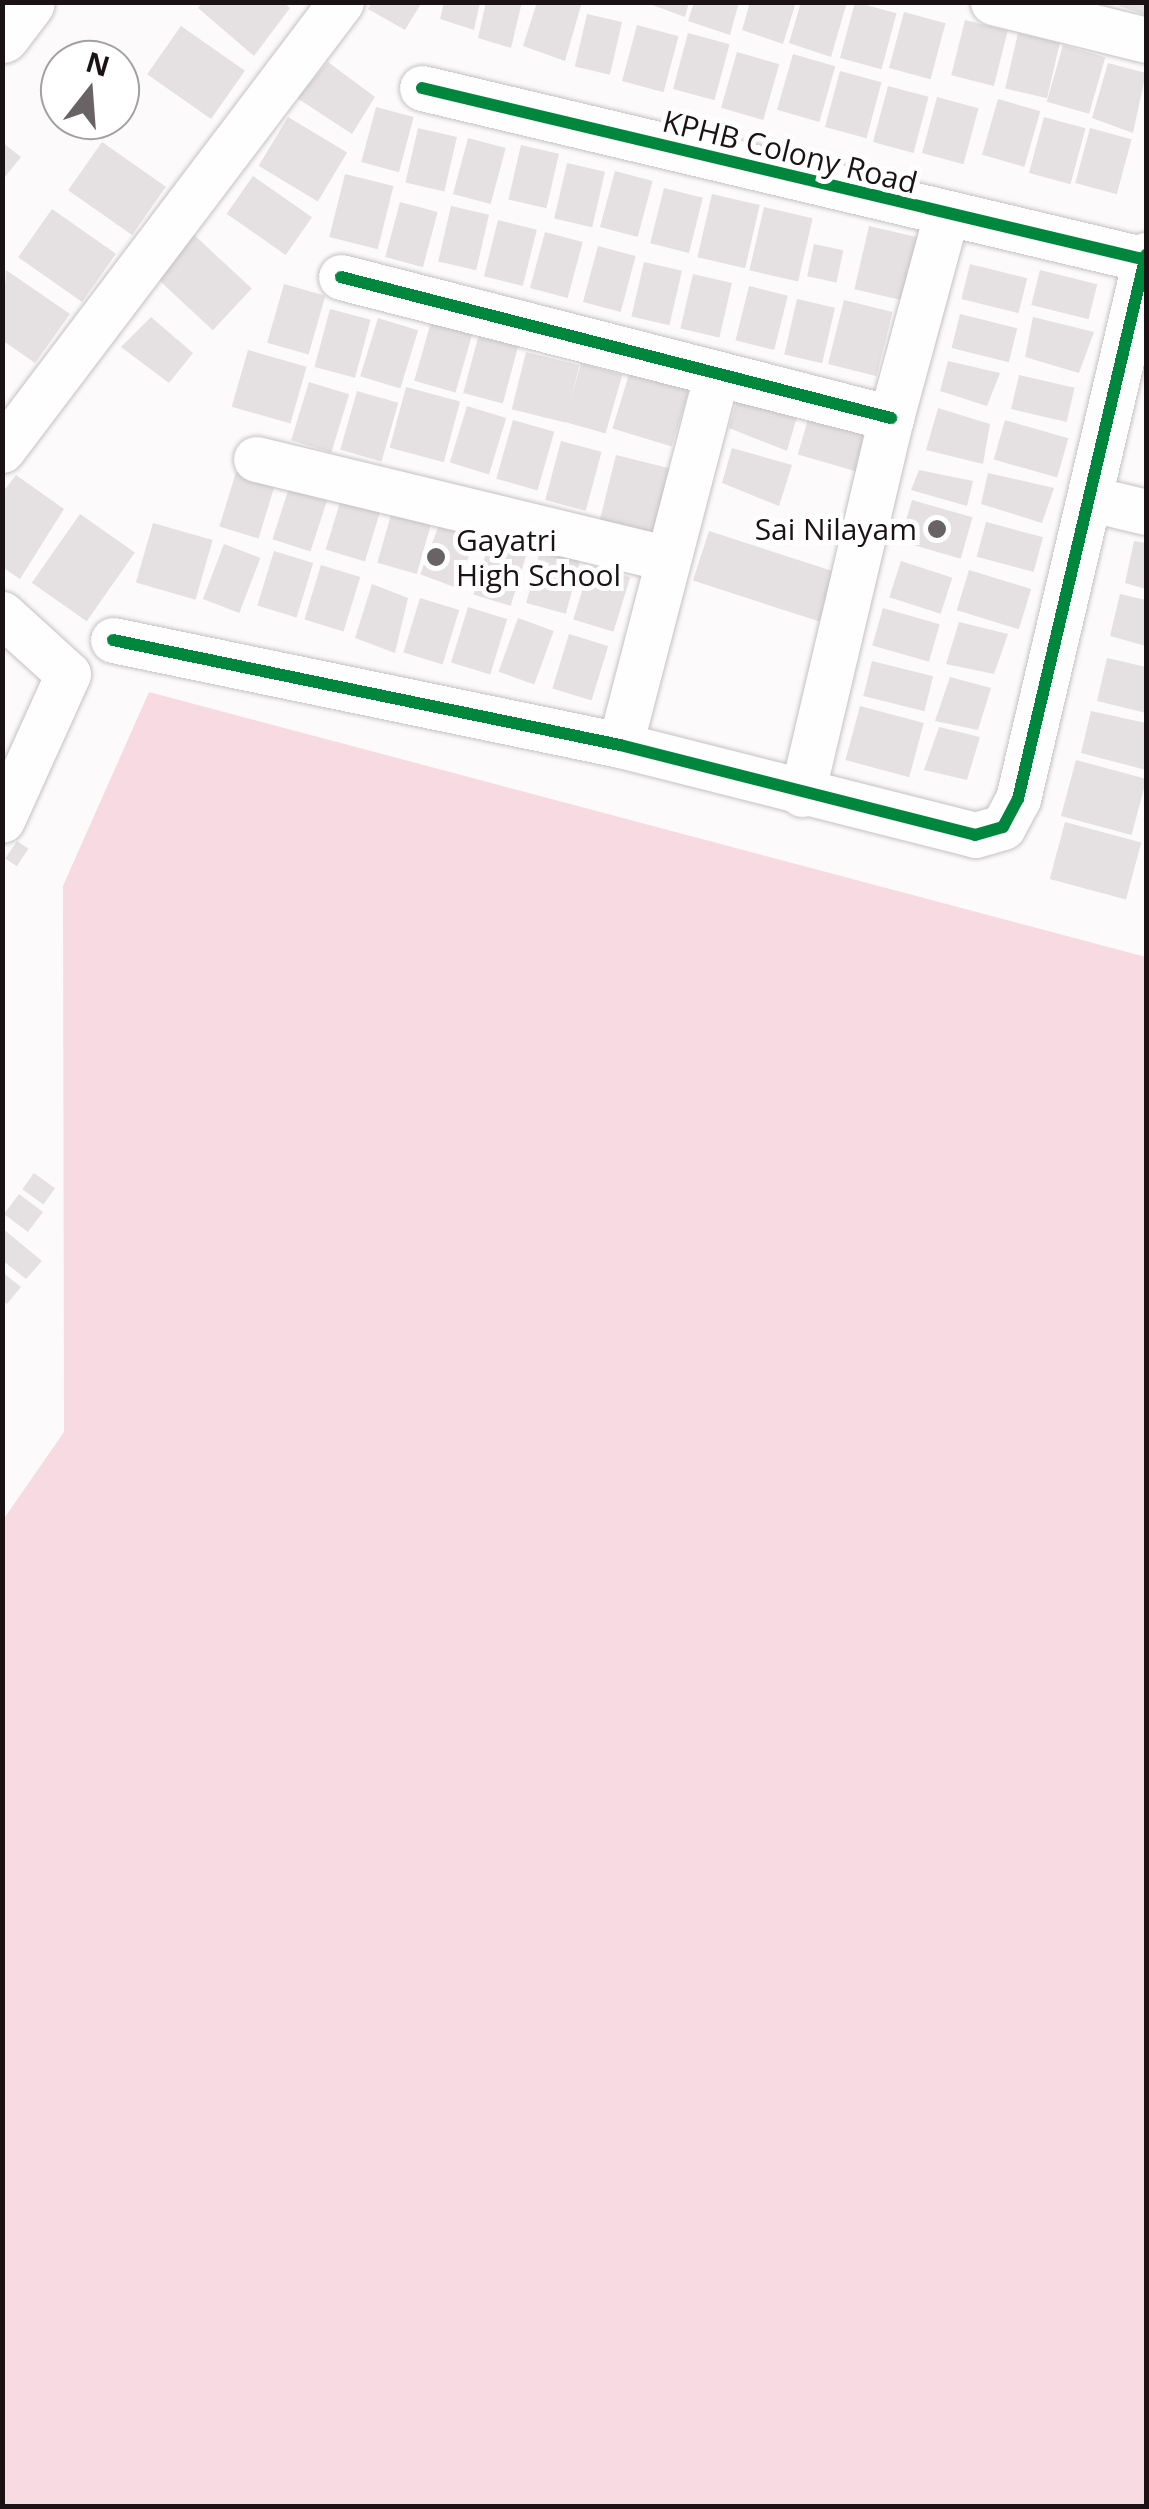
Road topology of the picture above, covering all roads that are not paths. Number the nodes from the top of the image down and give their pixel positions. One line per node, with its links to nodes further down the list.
1 (27, 2): 4 (street)
2 (341, 2): 12 (street)
3 (992, 2): 5 (street)
4 (2, 34)
5 (1146, 40)
6 (422, 88): 7 (street, KPHB Colony Road)
7 (946, 215): 8 (street, KPHB Colony Road); 11 (street)
8 (1146, 258): 14 (street)
9 (341, 276): 10 (street)
10 (716, 373): 11 (street); 16 (street)
11 (890, 418): 20 (street)
12 (2, 450)
13 (256, 459): 16 (street)
14 (1092, 499): 15 (street); 20 (street)
15 (1146, 512)
16 (666, 558): 19 (street)
17 (2, 614): 21 (street)
18 (113, 640): 19 (street)
19 (620, 745): 20 (street)
20 (802, 794)
21 (2, 820)

